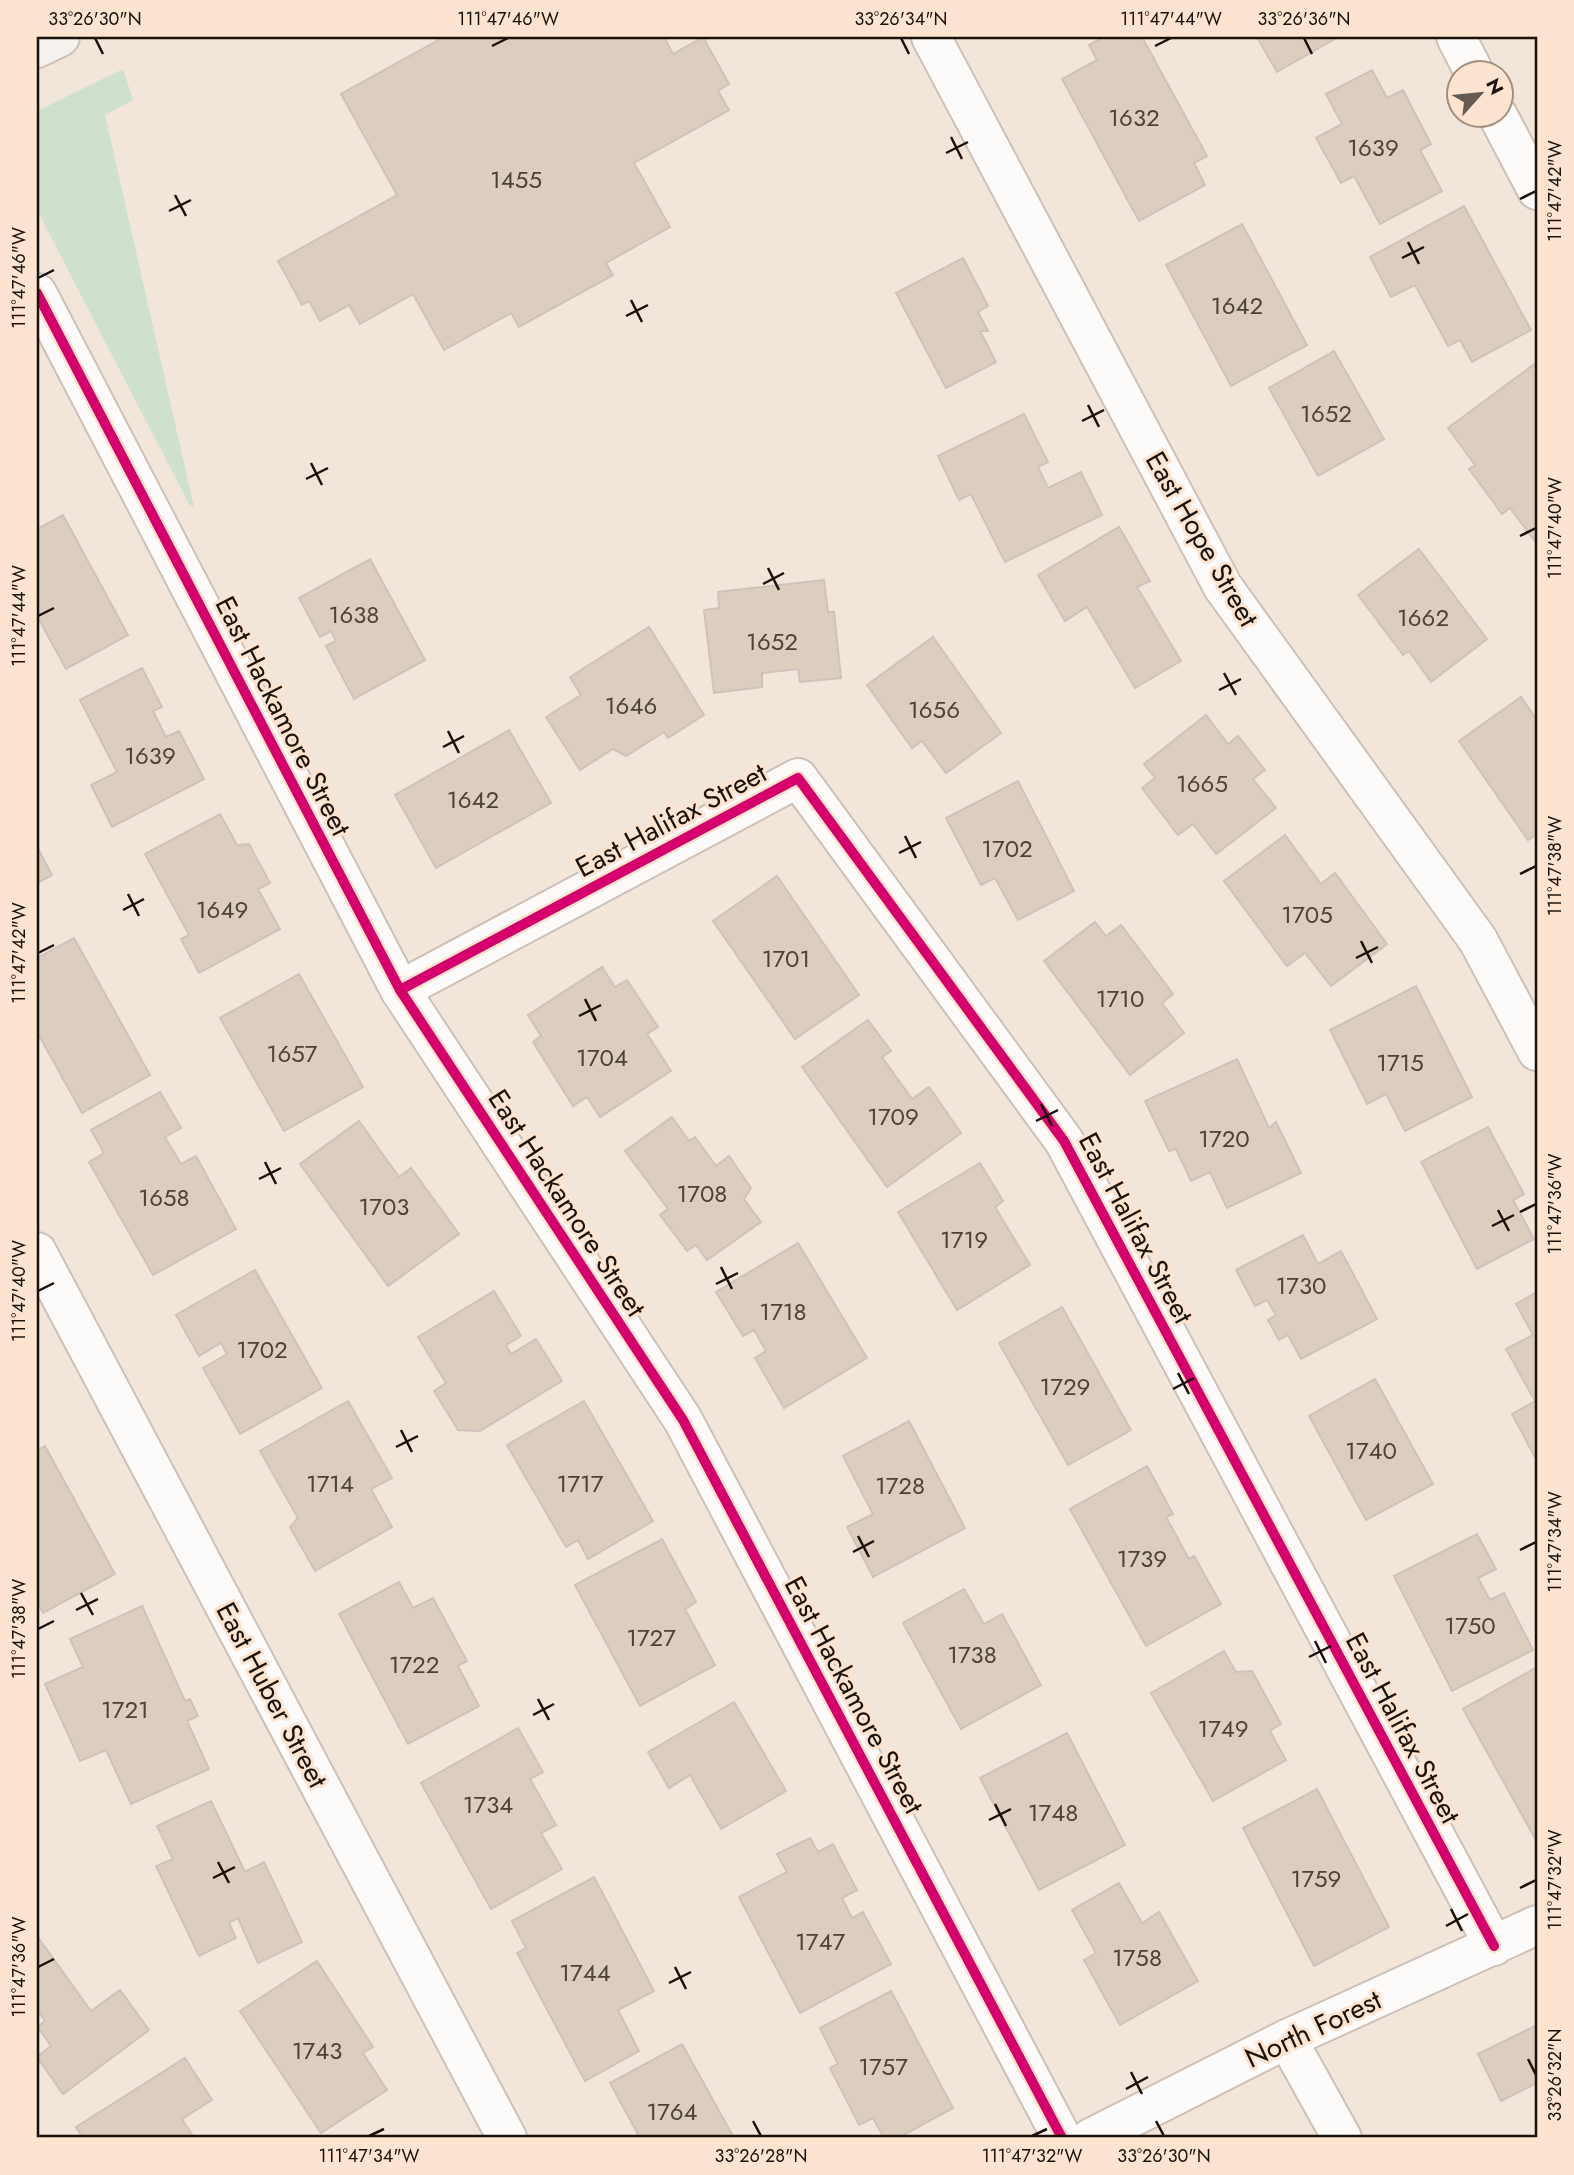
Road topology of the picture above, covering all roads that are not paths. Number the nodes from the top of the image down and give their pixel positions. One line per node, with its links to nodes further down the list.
1 (60, 37): 4 (street)
2 (931, 37): 10 (street, East Hope Street)
3 (1456, 37): 5 (street)
4 (37, 48)
5 (1468, 60)
6 (1505, 130): 7 (street)
7 (1537, 190)
8 (37, 293): 9 (street, East Hackamore Street)
9 (400, 990): 13 (street, East Halifax Street); 16 (street, East Hackamore Street)
10 (1537, 1051)
11 (37, 1252): 15 (street, East Huber Street)
12 (1537, 1925): 13 (street, North Forest)
13 (1494, 1946): 14 (street, North Forest)
14 (1287, 2039): 17 (street, North Forest); 18 (street)
15 (507, 2138)
16 (1062, 2138)
17 (1091, 2138)
18 (1342, 2138)

